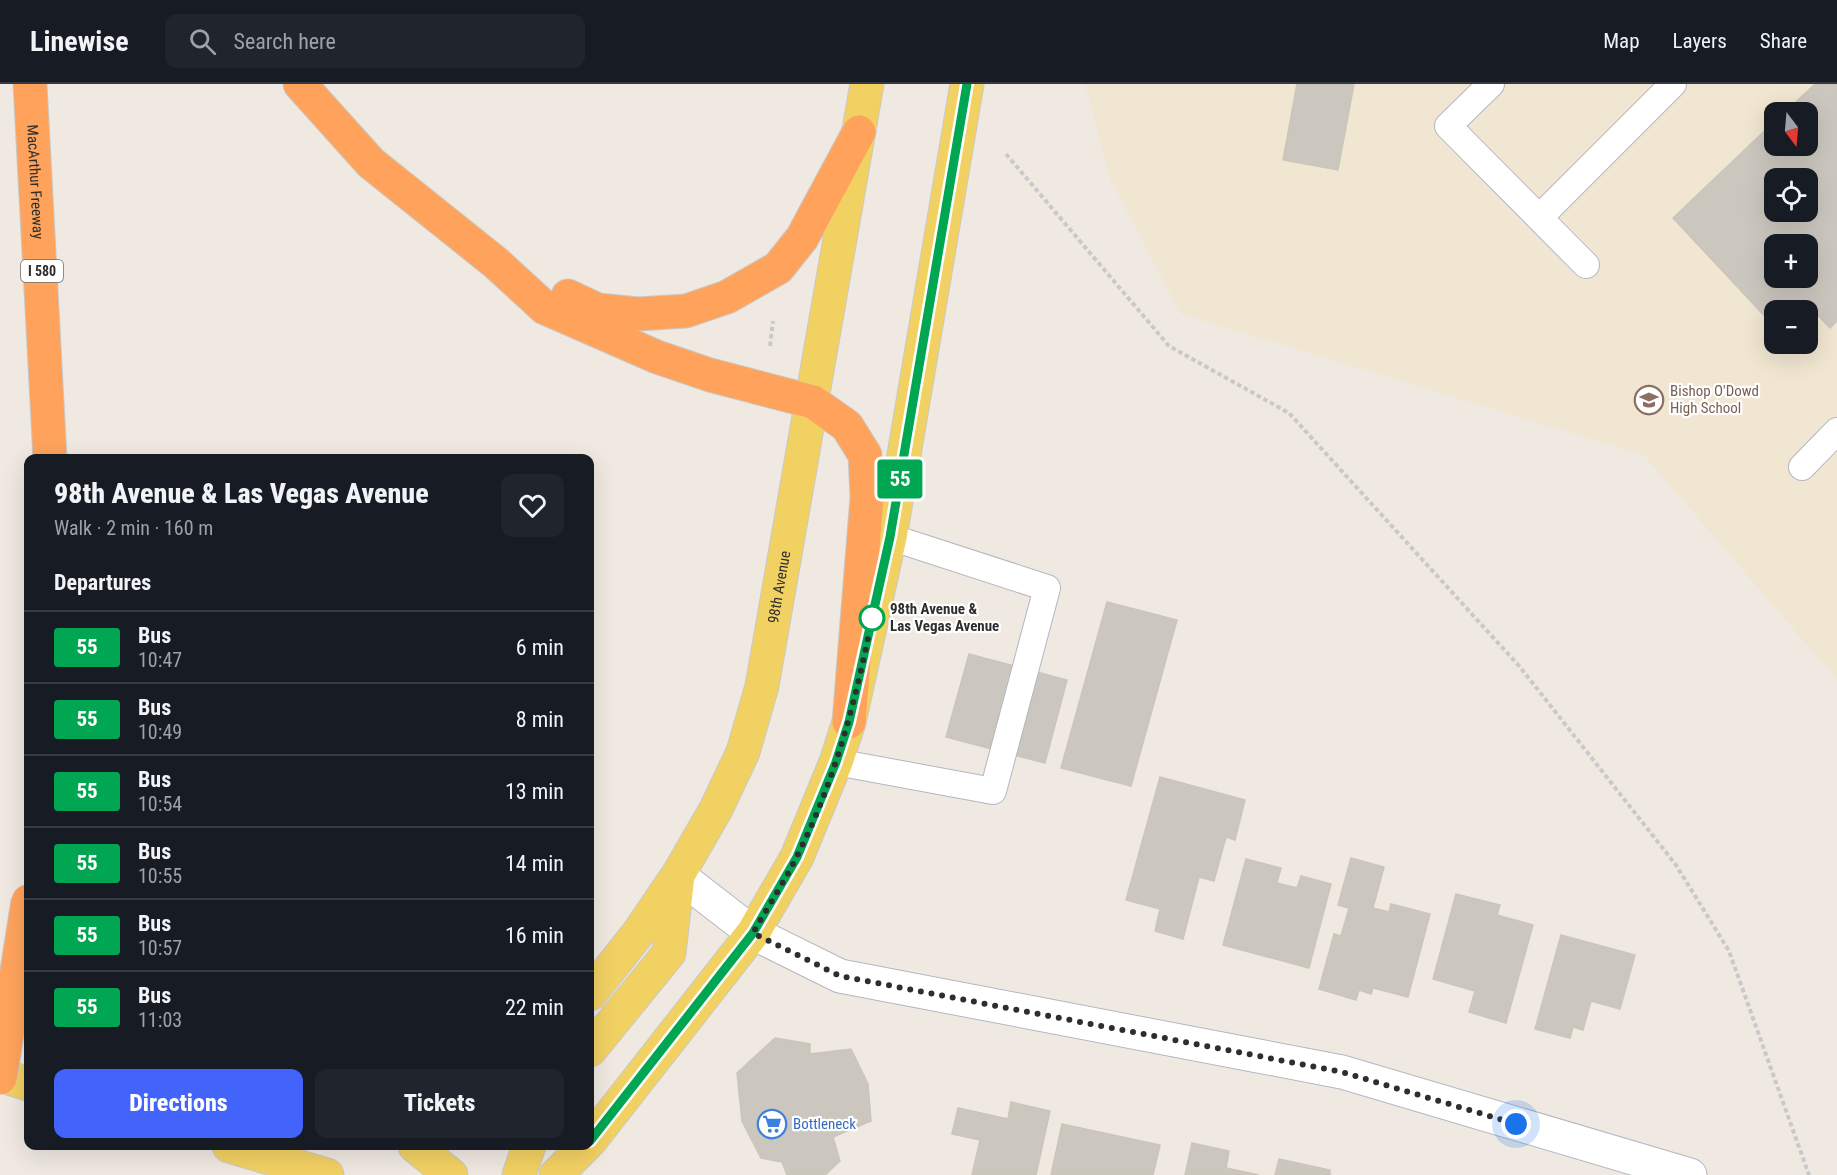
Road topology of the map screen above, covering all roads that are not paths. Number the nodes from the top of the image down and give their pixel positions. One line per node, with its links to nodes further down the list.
1 (30, 84): 13 (highway, MacArthur Freeway / I 580)
2 (300, 84): 9 (highway)
3 (867, 84): 7 (main road, 98th Avenue)
4 (967, 84): 15 (main road)
5 (1491, 84): 8 (lane)
6 (1673, 84): 8 (lane)
7 (859, 132): 9 (highway); 11 (main road, 98th Avenue)
8 (1541, 216): 10 (lane)
9 (496, 262): 11 (highway)
10 (1586, 265)
11 (813, 402): 16 (highway); 18 (main road, 98th Avenue)
12 (1837, 431): 14 (lane)
13 (50, 454)
14 (1802, 467)
15 (890, 537): 16 (main road); 17 (lane)
16 (849, 722): 17 (main road)
17 (836, 762): 20 (main road)
18 (678, 875): 20 (street); 21 (main road); 24 (main road, 98th Avenue)
19 (24, 926): 25 (highway, bridge)
20 (753, 933): 27 (main road); 36 (street)
21 (594, 989)
22 (0, 993): 23 (main road)
23 (24, 1001)
24 (594, 1045)
25 (0, 1077): 26 (main road)
26 (24, 1083)
27 (594, 1136)
28 (243, 1150): 32 (main road)
29 (420, 1150): 33 (main road)
30 (528, 1150): 34 (main road)
31 (581, 1150): 35 (main road)
32 (327, 1175)
33 (451, 1175)
34 (519, 1175)
35 (556, 1175)
36 (1690, 1175)

